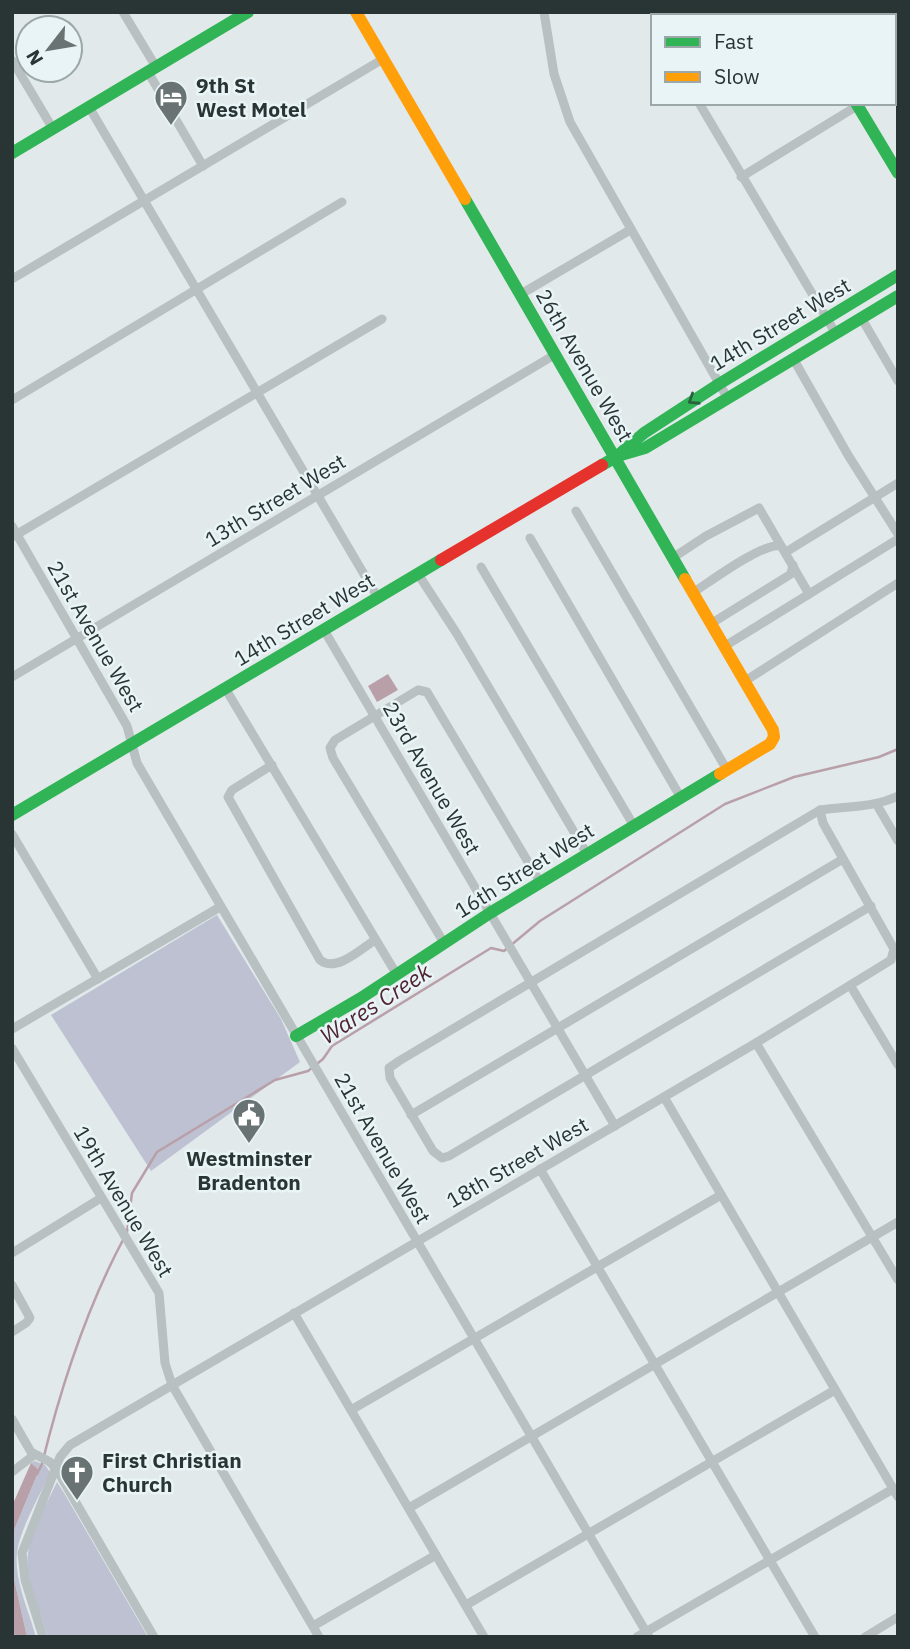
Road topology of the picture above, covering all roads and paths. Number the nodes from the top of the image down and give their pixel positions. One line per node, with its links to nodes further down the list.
1 (123, 12): 7 (street)
2 (248, 12): 7 (main road)
3 (356, 12): 5 (main road, 26th Avenue West)
4 (544, 12): 19 (street)
5 (383, 59): 14 (street); 23 (main road, 26th Avenue West)
6 (12, 60): 12 (street)
7 (152, 70): 11 (main road); 14 (street)
8 (700, 105): 16 (street)
9 (855, 105): 16 (street)
10 (858, 105): 15 (main road)
11 (89, 107): 12 (main road); 17 (street)
12 (52, 129): 13 (main road)
13 (12, 153)
14 (203, 166): 17 (street)
15 (898, 173)
16 (741, 177): 25 (street)
17 (145, 201): 20 (street); 22 (street)
18 (342, 202): 22 (street)
19 (630, 230): 23 (street); 32 (street)
20 (12, 279)
21 (896, 281): 25 (main road, 14th Street West)
22 (197, 290): 33 (street); 35 (street)
23 (521, 294): 29 (main road, 26th Avenue West)
24 (898, 296): 26 (main road, 14th Street West)
25 (828, 318): 28 (street); 32 (main road, 14th Street West)
26 (862, 318): 28 (main road, 14th Street West); 31 (street)
27 (382, 319): 33 (street)
28 (836, 334): 30 (main road, 14th Street West)
29 (556, 354): 36 (main road, 26th Avenue West); 38 (street, 13th Street West)
30 (794, 360): 34 (main road, 14th Street West); 39 (street)
31 (898, 381)
32 (719, 384): 34 (street); 36 (main road, 14th Street West, one-way to 36)
33 (257, 393): 38 (street); 41 (street)
34 (728, 399): 36 (main road, 14th Street West)
35 (12, 400)
36 (616, 457): 46 (main road, 26th Avenue West); 49 (main road, 14th Street West)
37 (898, 483): 39 (street)
38 (317, 496): 53 (street); 56 (street, 13th Street West)
39 (875, 497): 42 (street); 45 (street)
40 (576, 511): 65 (street)
41 (14, 532): 56 (street, 21st Avenue West)
42 (898, 534)
43 (530, 538): 67 (street)
44 (898, 539): 52 (street)
45 (784, 549): 46 (street); 47 (street); 51 (street)
46 (674, 557): 51 (main road, 26th Avenue West)
47 (793, 565): 52 (street); 54 (street)
48 (481, 567): 71 (street)
49 (418, 574): 53 (main road, 14th Street West); 74 (street)
50 (898, 583): 59 (street)
51 (694, 592): 54 (main road, 26th Avenue West)
52 (809, 594): 57 (street)
53 (378, 598): 55 (main road, 14th Street West)
54 (712, 623): 57 (main road, 26th Avenue West)
55 (324, 630): 60 (main road, 14th Street West); 61 (street, 23rd Avenue West)
56 (76, 638): 58 (street, 13th Street West); 63 (street, 21st Avenue West)
57 (725, 646): 59 (main road, 26th Avenue West)
58 (12, 677)
59 (745, 681): 62 (main road, 26th Avenue West)
60 (225, 688): 63 (main road, 14th Street West); 64 (street)
61 (375, 716): 76 (street); 79 (street, 23rd Avenue West); 81 (street)
62 (773, 740): 65 (main road, 16th Street West)
63 (132, 744): 70 (main road, 14th Street West); 78 (street, 21st Avenue West)
64 (272, 765): 80 (street); 80 (street)
65 (727, 770): 67 (main road, 16th Street West)
66 (898, 796): 68 (street)
67 (681, 798): 71 (main road, 16th Street West)
68 (877, 805): 69 (street); 73 (street)
69 (820, 810): 75 (street); 84 (street)
70 (12, 815)
71 (634, 826): 74 (main road, 16th Street West)
72 (12, 834): 83 (street)
73 (898, 841)
74 (587, 854): 76 (main road, 16th Street West)
75 (843, 859): 77 (street); 86 (street)
76 (540, 882): 79 (main road, 16th Street West)
77 (871, 906): 85 (street, 18th Street West); 92 (street)
78 (220, 907): 83 (street); 88 (street, 21st Avenue West)
79 (490, 912): 81 (main road, 16th Street West); 84 (street, 23rd Avenue West)
80 (375, 940): 82 (street)
81 (444, 943): 82 (main road, 16th Street West)
82 (397, 975): 88 (main road, 16th Street West)
83 (98, 979): 87 (street)
84 (531, 982): 86 (street, 23rd Avenue West); 94 (street)
85 (850, 985): 89 (street, 18th Street West); 91 (street)
86 (558, 1028): 92 (street, 23rd Avenue West); 94 (street)
87 (12, 1029)
88 (296, 1036): 101 (street, 21st Avenue West)
89 (756, 1043): 93 (street, 18th Street West); 100 (street)
90 (12, 1048): 98 (street, 19th Avenue West)
91 (898, 1065)
92 (586, 1075): 94 (street); 95 (street, 23rd Avenue West)
93 (664, 1097): 95 (street, 18th Street West); 97 (street)
94 (411, 1115)
95 (615, 1126): 96 (street, 18th Street West)
96 (540, 1169): 101 (street, 18th Street West); 103 (street)
97 (721, 1195): 103 (street); 106 (street)
98 (101, 1198): 102 (street); 111 (street, 19th Avenue West)
99 (898, 1223): 100 (street)
100 (872, 1237): 104 (street); 106 (street)
101 (417, 1241): 107 (street, 18th Street West); 109 (street, 21st Avenue West)
102 (12, 1253)
103 (597, 1267): 109 (street); 110 (street)
104 (898, 1280)
105 (12, 1285): 108 (street)
106 (778, 1293): 110 (street); 112 (street)
107 (294, 1313): 111 (street, 18th Street West); 113 (street)
108 (12, 1332)
109 (474, 1339): 113 (street); 115 (street, 21st Avenue West)
110 (655, 1366): 115 (street); 117 (street)
111 (172, 1385): 118 (street, 18th Street West); 127 (street, 19th Avenue West)
112 (835, 1390): 117 (street); 120 (street)
113 (351, 1410): 121 (street)
114 (12, 1419): 116 (street)
115 (531, 1436): 121 (street); 122 (street, 21st Avenue West)
116 (36, 1456): 118 (street); 119 (street)
117 (712, 1462): 122 (street); 124 (street)
118 (57, 1470): 129 (street, 18th Street West); 130 (street)
119 (12, 1472)
120 (895, 1493): 124 (street)
121 (409, 1508): 123 (street)
122 (590, 1533): 125 (street); 128 (street, 21st Avenue West)
123 (436, 1555): 125 (street); 127 (street)
124 (769, 1561): 128 (street); 134 (street)
125 (466, 1605): 132 (street)
126 (898, 1618): 135 (street)
127 (313, 1626): 131 (street, 19th Avenue West)
128 (648, 1634): 133 (street)
129 (43, 1637)
130 (154, 1637)
131 (319, 1637)
132 (484, 1637)
133 (637, 1637)
134 (815, 1637)
135 (865, 1637)

